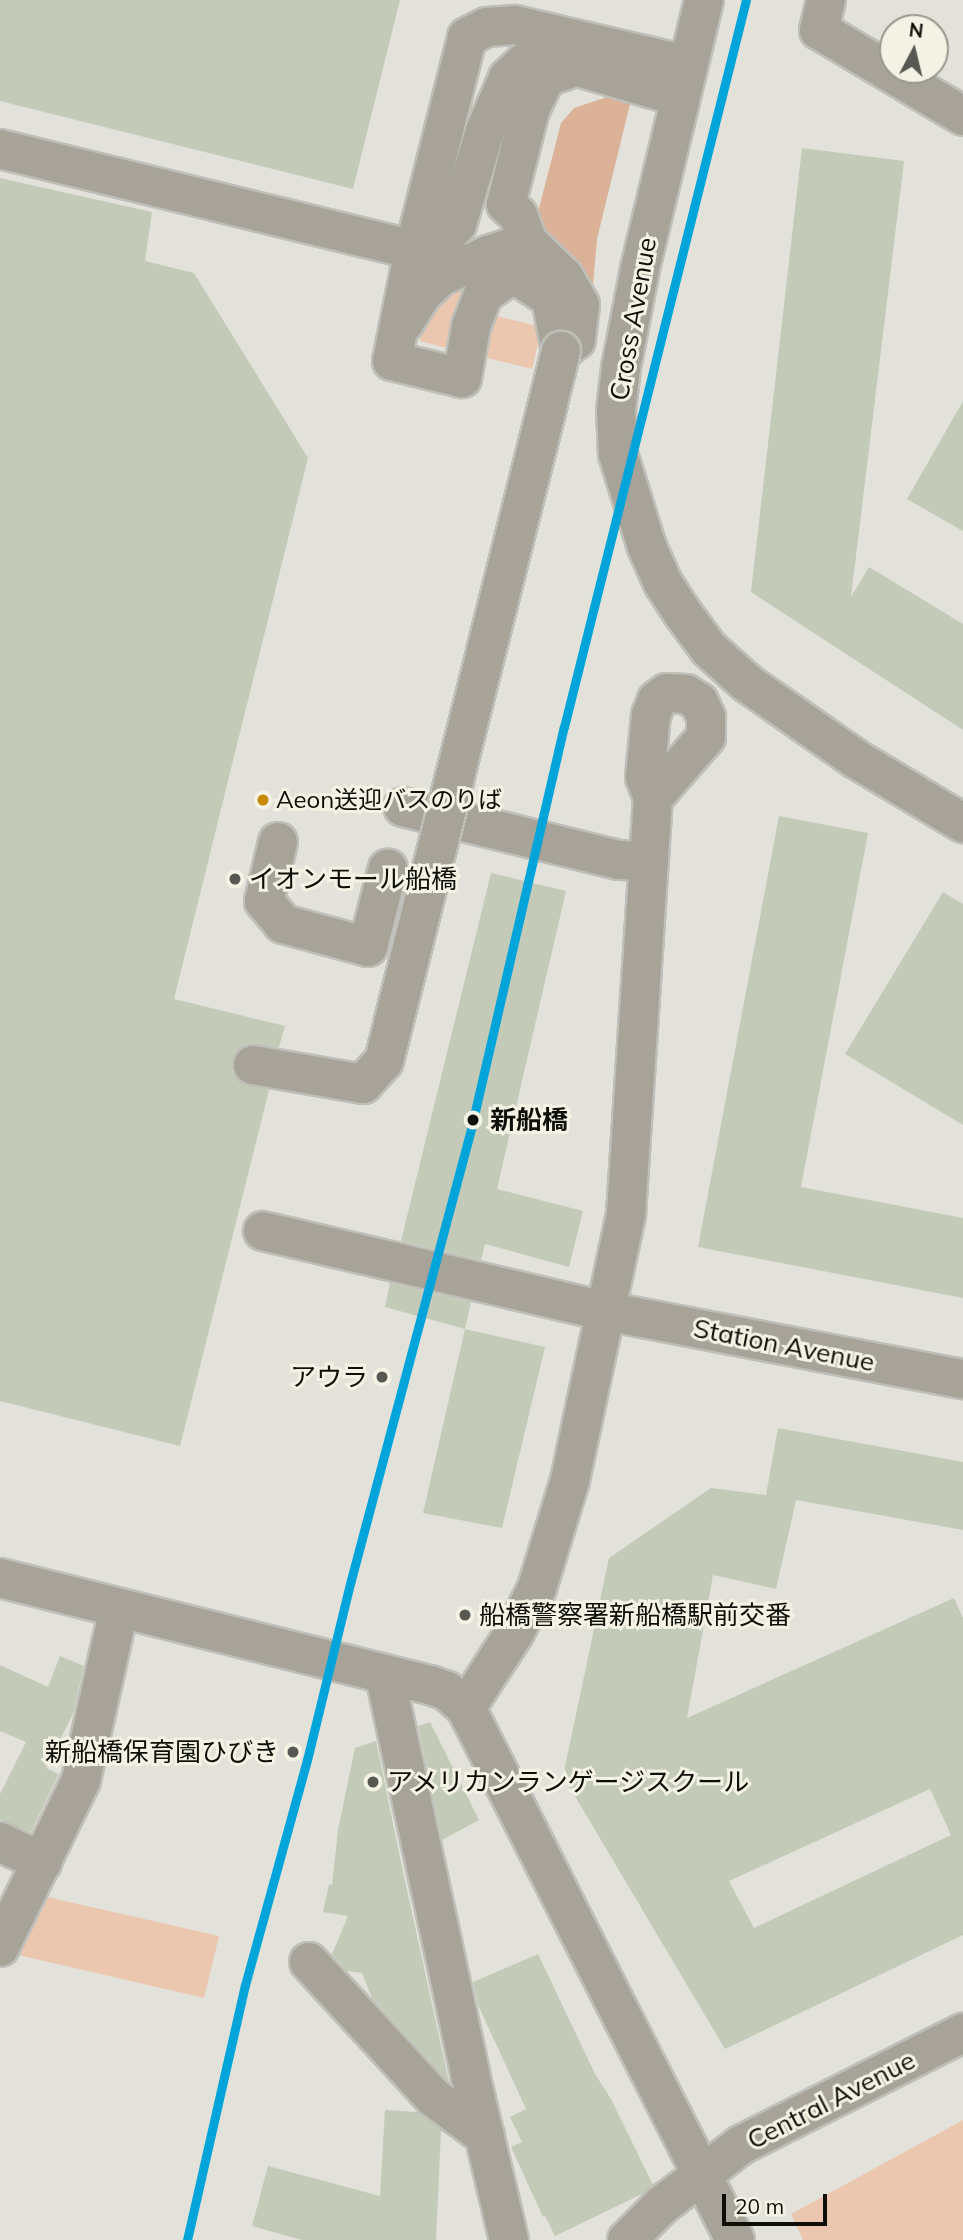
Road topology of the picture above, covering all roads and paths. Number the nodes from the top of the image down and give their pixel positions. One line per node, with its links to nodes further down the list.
1 (704, 0): 5 (street, Cross Avenue)
2 (826, 0): 7 (street)
3 (578, 66): 4 (street); 6 (street); 11 (street)
4 (621, 78): 5 (street); 10 (street)
5 (684, 81): 11 (street); 16 (street, Cross Avenue)
6 (535, 97): 10 (street); 11 (street)
7 (949, 107)
8 (0, 149): 11 (street)
9 (0, 161): 11 (street)
10 (523, 228): 12 (street); 13 (street)
11 (421, 253): 12 (street)
12 (398, 334): 13 (street)
13 (561, 351): 20 (street, bridge)
14 (653, 798): 18 (street)
15 (403, 807): 18 (street)
16 (963, 823)
17 (278, 842): 19 (street)
18 (649, 862): 22 (street)
19 (388, 868)
20 (253, 1065)
21 (263, 1231): 22 (street, Station Avenue)
22 (605, 1311): 23 (street, Station Avenue); 27 (street)
23 (963, 1379)
24 (0, 1578): 25 (street)
25 (119, 1608): 26 (street); 29 (street)
26 (385, 1676): 27 (street); 33 (street)
27 (466, 1708): 34 (street)
28 (0, 1842): 29 (street)
29 (42, 1862): 30 (street)
30 (0, 1947)
31 (309, 1962): 33 (street)
32 (963, 2033): 34 (street, Central Avenue)
33 (485, 2137): 35 (street)
34 (704, 2174): 36 (street, Central Avenue); 37 (street)
35 (509, 2240)
36 (627, 2240)
37 (735, 2240)

